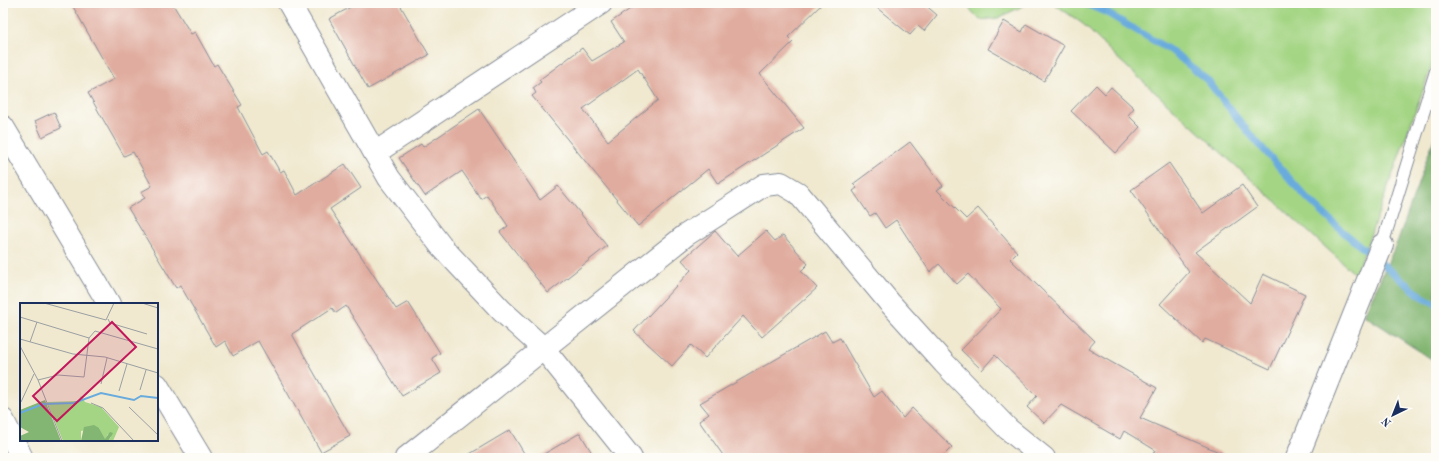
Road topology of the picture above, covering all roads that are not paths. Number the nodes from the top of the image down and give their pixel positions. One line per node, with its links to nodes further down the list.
1 (289, 3): 5 (street)
2 (602, 3): 5 (street)
3 (1436, 71): 6 (lane)
4 (3, 127): 7 (street)
5 (375, 153): 8 (street)
6 (1382, 245): 16 (street)
7 (108, 303)
8 (543, 348): 13 (street); 14 (street); 15 (street)
9 (158, 386): 12 (street)
10 (3, 420): 11 (street)
11 (22, 458)
12 (201, 458)
13 (406, 458)
14 (631, 458)
15 (1044, 458)
16 (1297, 458)

